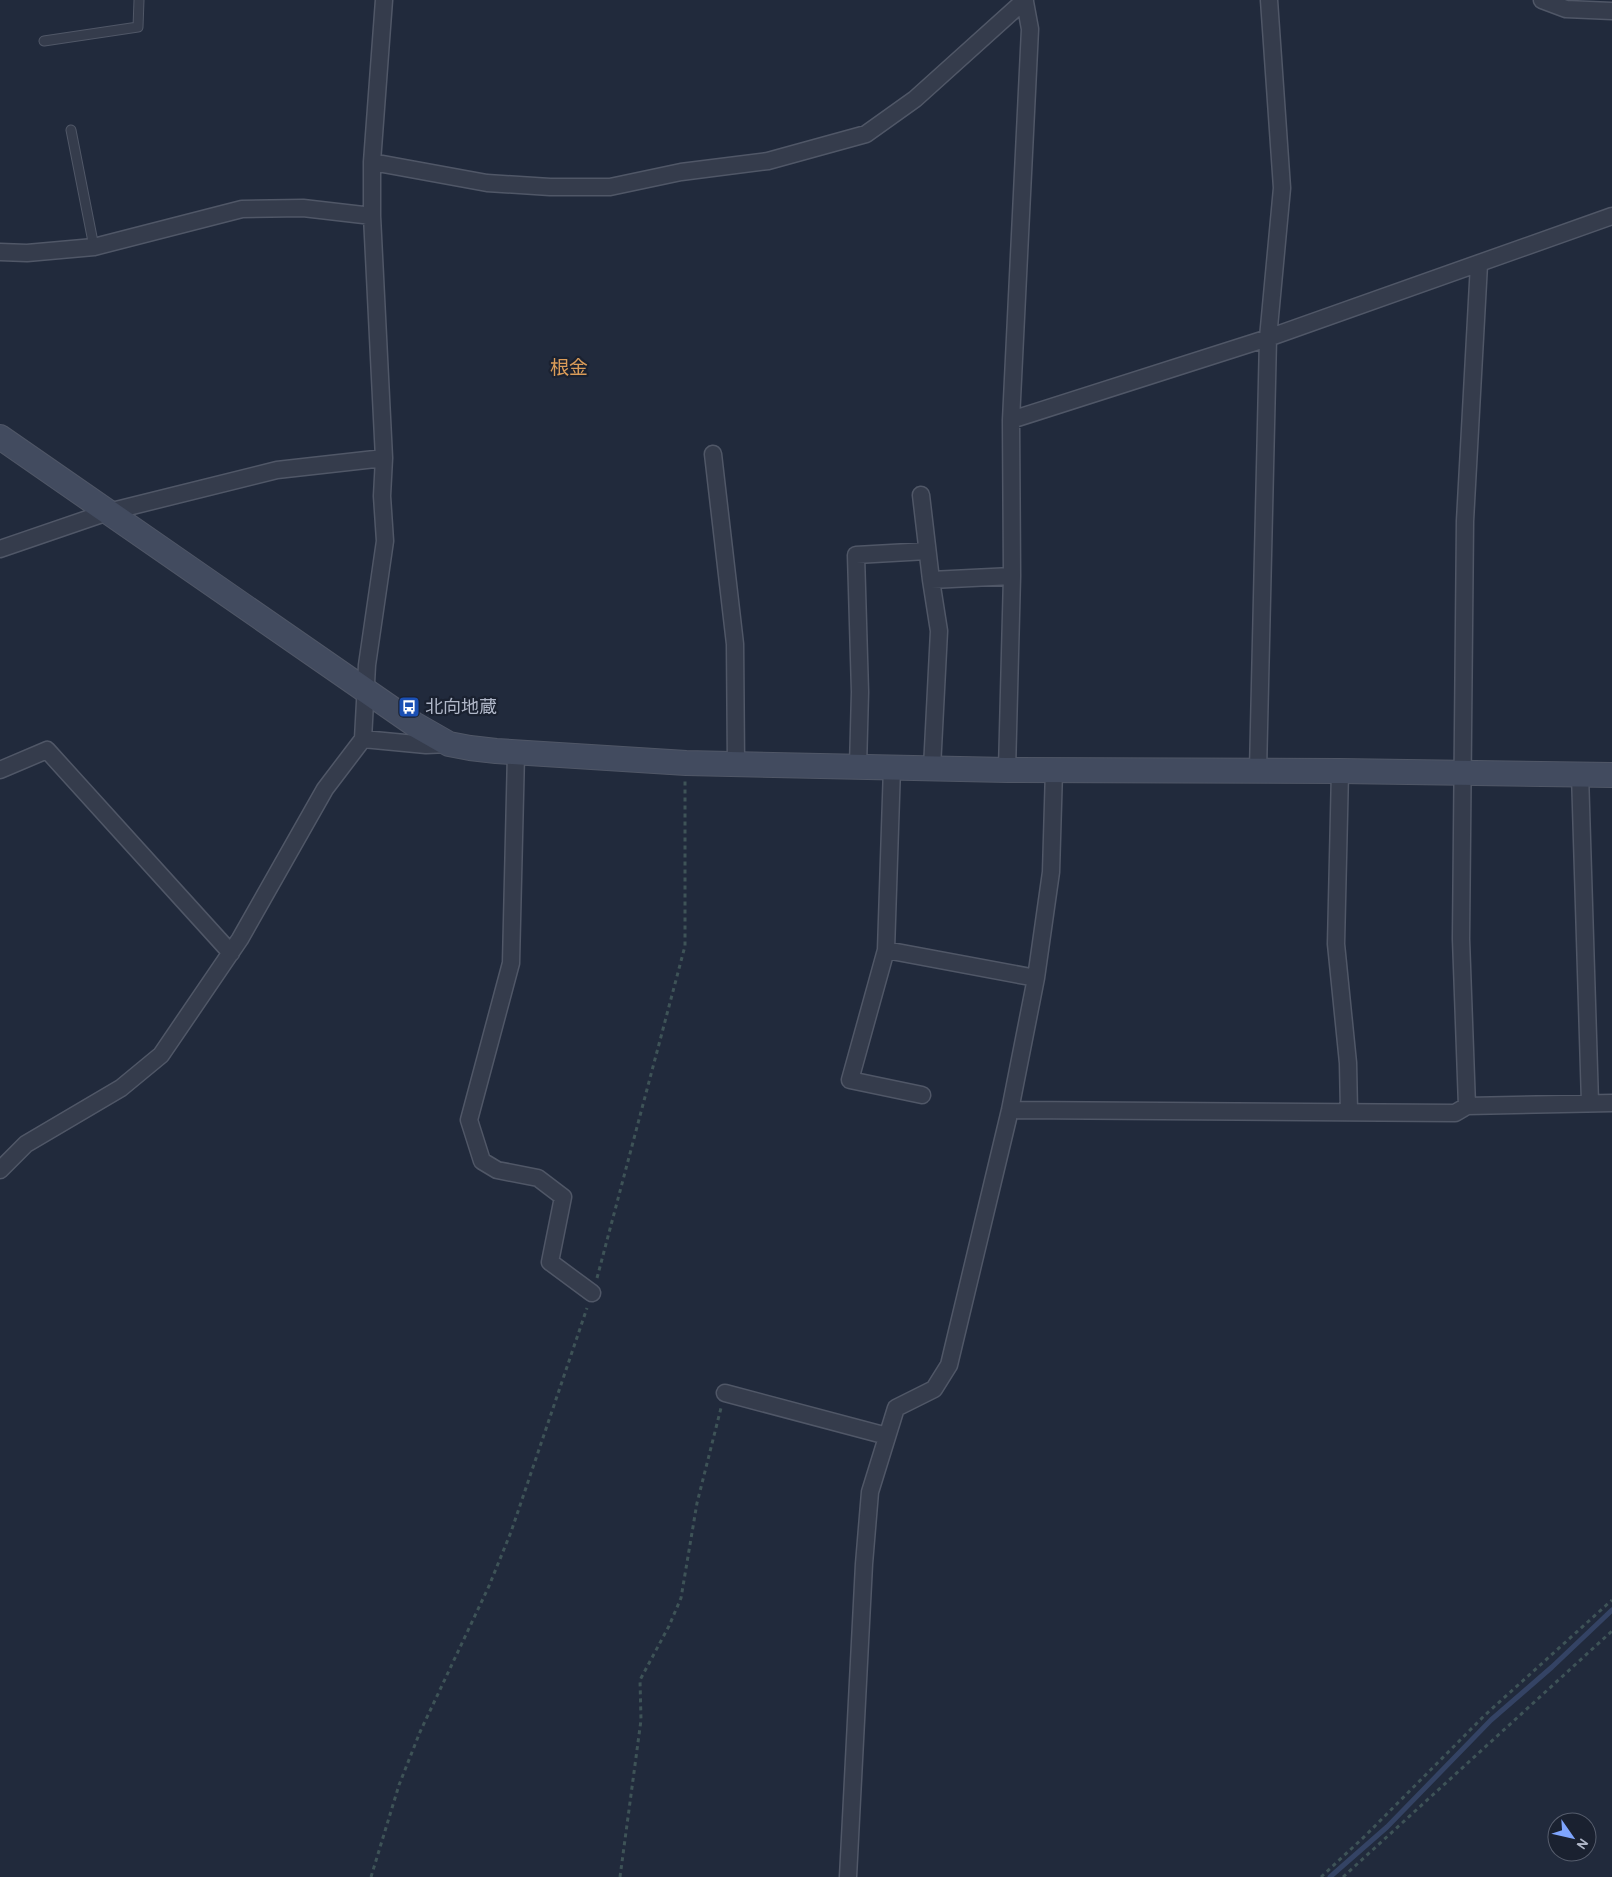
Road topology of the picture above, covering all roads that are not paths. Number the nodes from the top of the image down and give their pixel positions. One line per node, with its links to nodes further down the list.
1 (139, 0): 7 (lane)
2 (384, 0): 9 (street)
3 (1269, 0): 15 (street)
4 (1542, 0): 6 (street)
5 (1025, 1): 9 (street); 16 (street)
6 (1612, 11)
7 (44, 41)
8 (71, 130): 12 (lane)
9 (372, 162): 10 (street)
10 (372, 216): 12 (street); 19 (street)
11 (1612, 216): 14 (street)
12 (94, 247): 13 (street)
13 (0, 252)
14 (1479, 264): 15 (street); 39 (street)
15 (1268, 338): 16 (street); 37 (street)
16 (1011, 420): 24 (street)
17 (0, 437): 21 (street)
18 (713, 454): 30 (street)
19 (384, 458): 21 (street); 26 (street)
20 (921, 496): 23 (street)
21 (108, 512): 22 (street); 26 (street)
22 (0, 549)
23 (927, 551): 25 (street); 31 (street)
24 (1012, 576): 25 (street); 35 (street)
25 (931, 580): 33 (street)
26 (365, 691): 27 (street); 28 (street)
27 (363, 739): 28 (street); 43 (street)
28 (449, 744): 29 (street)
29 (516, 752): 30 (street); 52 (street)
30 (736, 764): 31 (street)
31 (858, 767): 32 (street)
32 (892, 767): 33 (street); 42 (street)
33 (932, 768): 35 (street)
34 (0, 770): 43 (street)
35 (1007, 770): 36 (street)
36 (1054, 770): 37 (street); 44 (street)
37 (1258, 771): 38 (street)
38 (1340, 771): 39 (street); 50 (street)
39 (1462, 773): 40 (street); 48 (street)
40 (1580, 774): 41 (street); 46 (street)
41 (1612, 775)
42 (886, 950): 44 (street); 45 (street)
43 (231, 953): 51 (street)
44 (1036, 978): 49 (street)
45 (922, 1096)
46 (1590, 1103): 47 (street); 48 (street)
47 (1612, 1103)
48 (1467, 1106): 50 (street)
49 (1010, 1110): 50 (street); 54 (street)
50 (1349, 1112)
51 (0, 1170)
52 (592, 1293)
53 (725, 1393): 54 (street)
54 (887, 1436): 55 (street)
55 (848, 1877)

